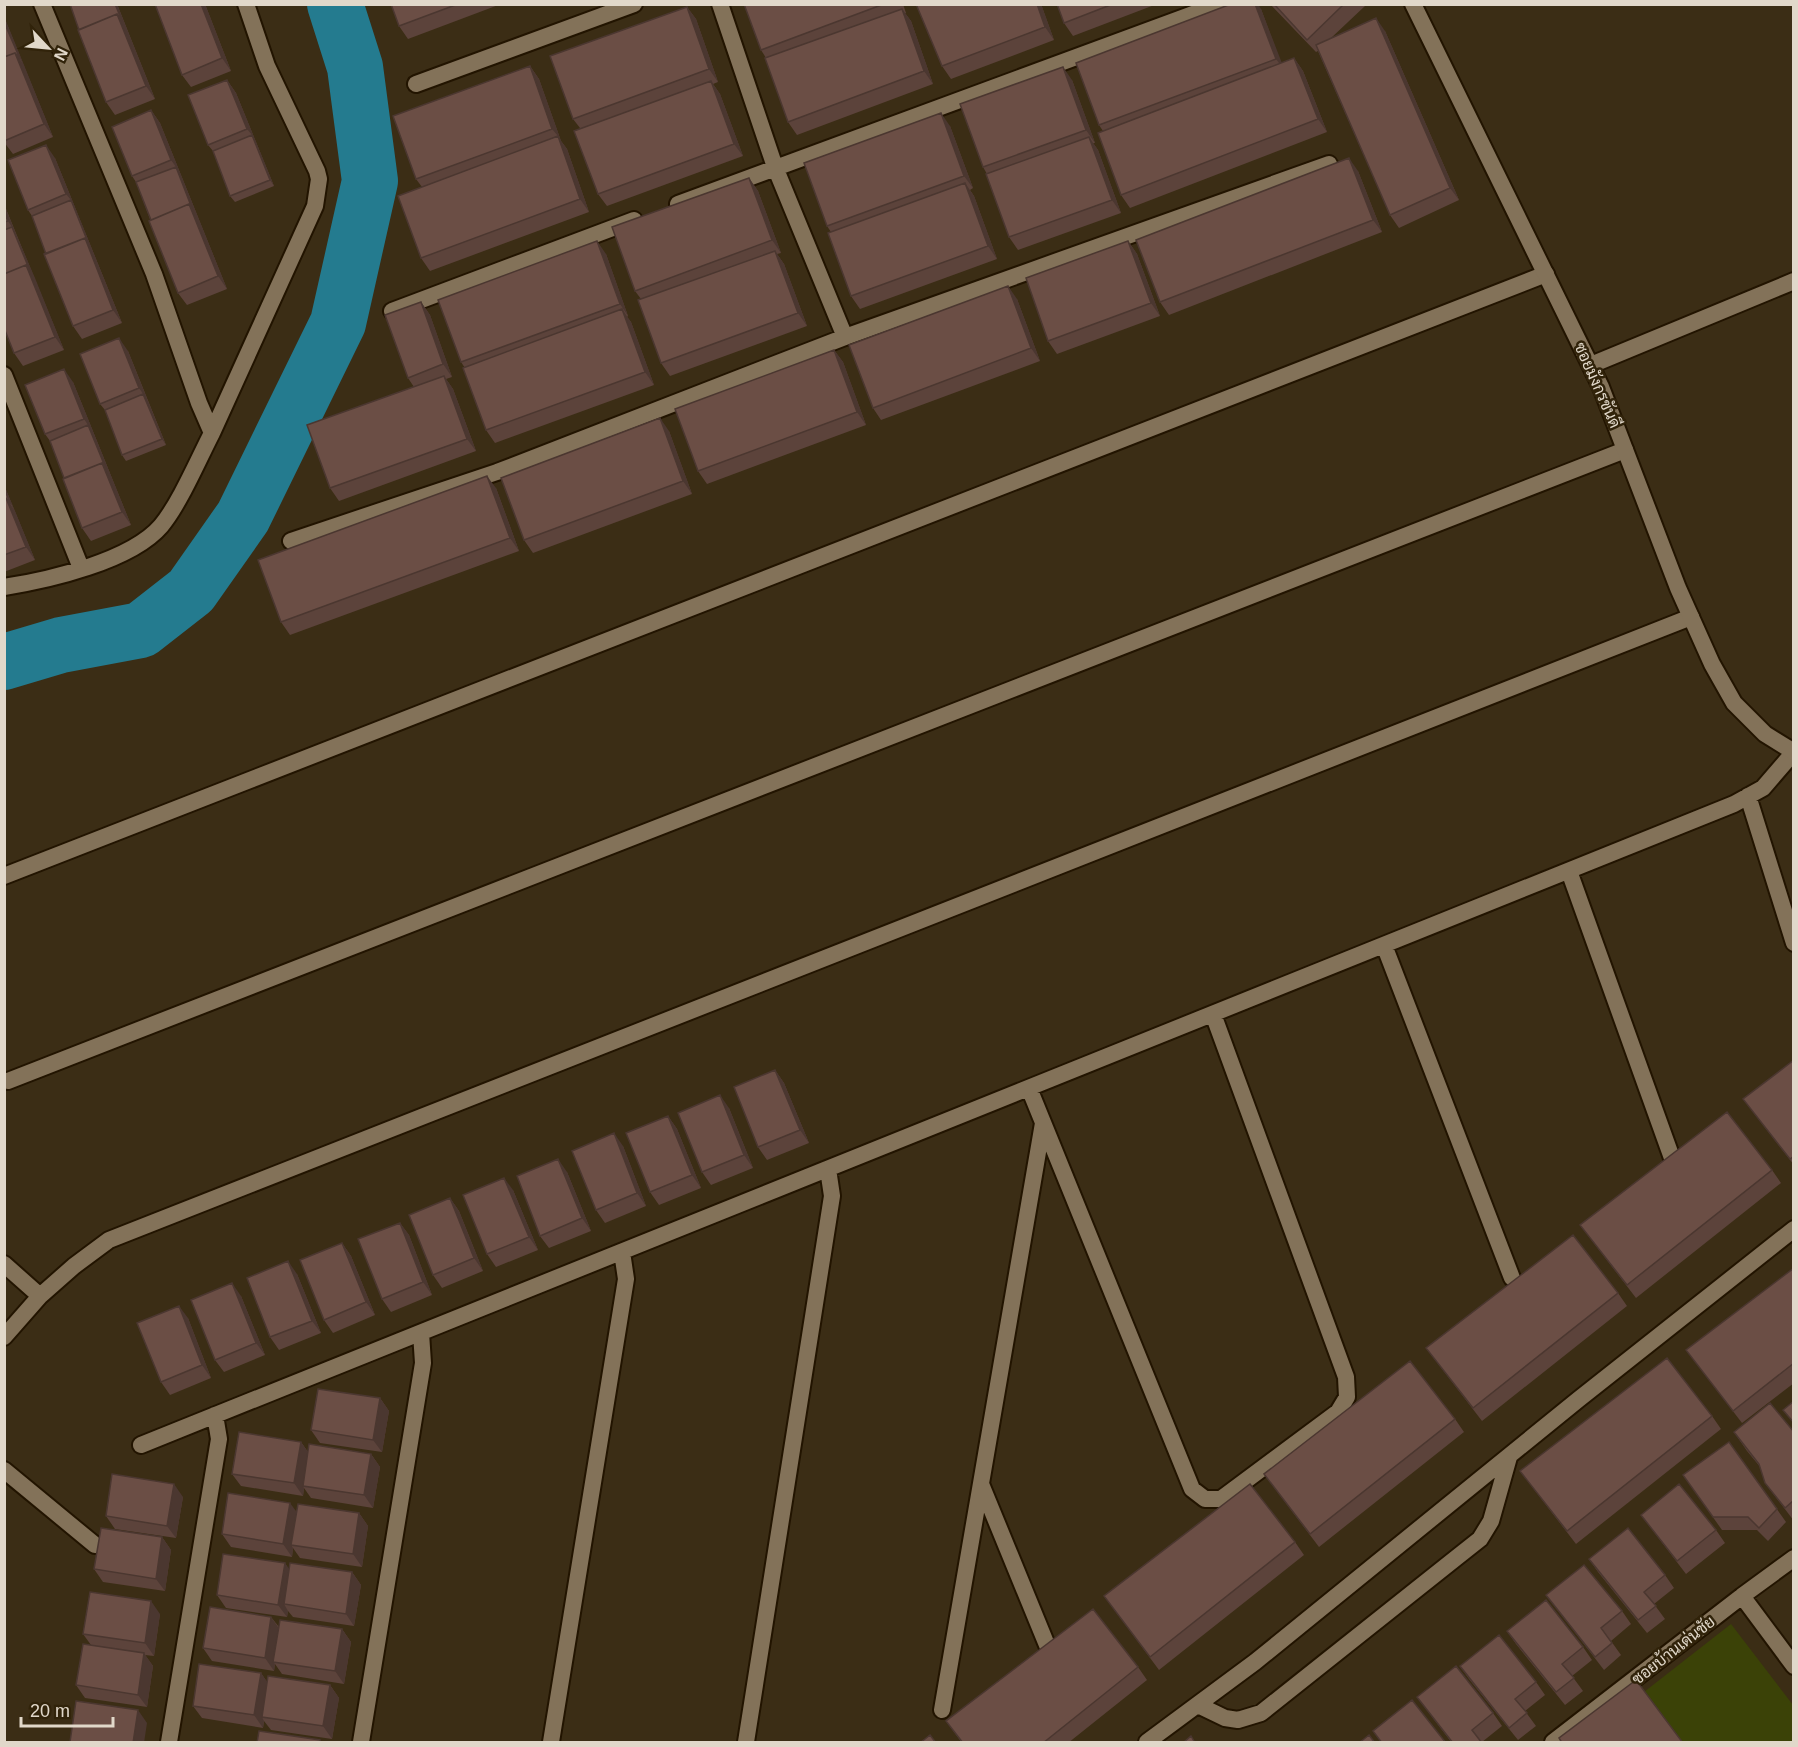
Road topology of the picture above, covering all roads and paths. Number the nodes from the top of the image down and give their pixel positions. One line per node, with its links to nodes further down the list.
1 (42, 4): 18 (street)
2 (246, 4): 18 (street)
3 (634, 4): 7 (street)
4 (720, 4): 9 (street)
5 (1220, 4): 9 (street)
6 (1417, 6): 12 (street, ซอยมังกรขันดี)
7 (416, 84)
8 (1329, 164): 15 (street)
9 (775, 167): 10 (street); 15 (street)
10 (666, 208)
11 (644, 217): 14 (street)
12 (1546, 274): 16 (street, ซอยมังกรขันดี); 27 (street)
13 (1794, 281): 16 (street)
14 (392, 311)
15 (844, 337): 20 (street)
16 (1591, 365): 19 (street, ซอยมังกรขันดี)
17 (4, 375): 21 (street)
18 (212, 433): 21 (street)
19 (1625, 450): 23 (street, ซอยมังกรขันดี); 31 (street)
20 (291, 541)
21 (81, 568): 22 (street)
22 (4, 587)
23 (1691, 617): 24 (street, ซอยมังกรขันดี); 40 (street)
24 (1794, 752): 25 (street)
25 (1748, 796): 26 (street); 28 (street)
26 (1569, 871): 29 (street); 34 (street)
27 (4, 876)
28 (1794, 943)
29 (1384, 945): 30 (street); 39 (street)
30 (1213, 1014): 32 (street); 33 (street)
31 (8, 1081)
32 (1029, 1088): 33 (street); 35 (street)
33 (1043, 1123): 47 (street)
34 (1672, 1158)
35 (828, 1169): 37 (street); 58 (street)
36 (1794, 1229): 45 (street)
37 (622, 1252): 41 (street); 57 (street)
38 (4, 1264): 40 (street)
39 (1512, 1278)
40 (40, 1296): 42 (street)
41 (421, 1333): 43 (street); 56 (street)
42 (4, 1337)
43 (215, 1415): 44 (street); 55 (street)
44 (141, 1445)
45 (1509, 1457): 53 (street); 53 (street)
46 (4, 1470): 48 (street)
47 (981, 1484): 51 (street); 54 (street)
48 (95, 1545)
49 (1794, 1558): 50 (street, ซอยบ้านเด่นชัย)
50 (1742, 1596): 52 (street); 60 (street, ซอยบ้านเด่นชัย)
51 (1049, 1650)
52 (1794, 1666)
53 (1198, 1705): 59 (street)
54 (942, 1710)
55 (169, 1743)
56 (361, 1743)
57 (551, 1743)
58 (746, 1743)
59 (1148, 1743)
60 (1553, 1743)

